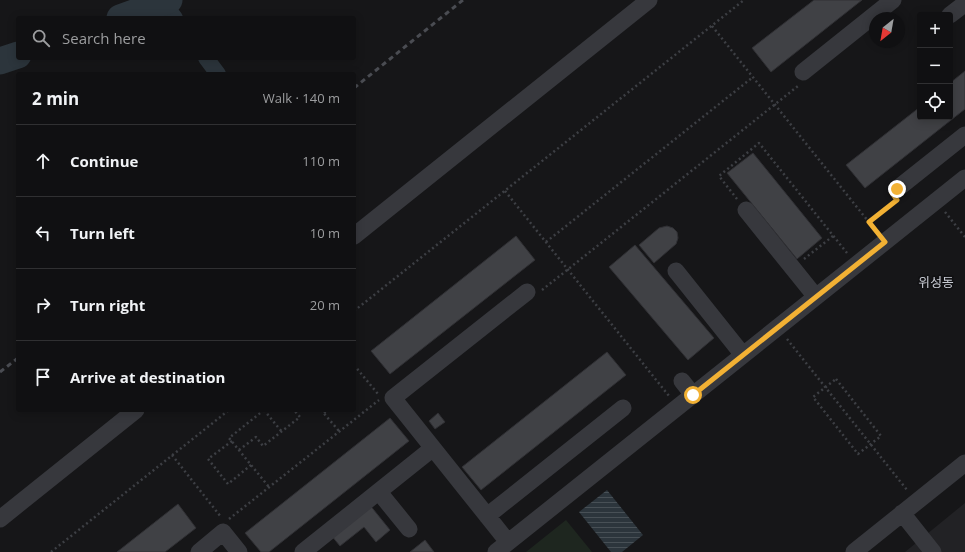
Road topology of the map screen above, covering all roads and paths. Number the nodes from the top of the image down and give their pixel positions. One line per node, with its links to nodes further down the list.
1 (649, 0): 15 (street)
2 (744, 0): 4 (path)
3 (894, 0): 5 (street)
4 (712, 26): 6 (path); 11 (path)
5 (803, 72): 7 (path)
6 (753, 77): 7 (path); 18 (path)
7 (775, 104): 14 (path); 22 (path)
8 (965, 135): 10 (street)
9 (965, 178): 12 (street)
10 (897, 189): 14 (path)
11 (505, 191): 18 (path); 26 (path)
12 (936, 201): 17 (path); 19 (street)
13 (746, 210): 16 (path); 21 (street)
14 (869, 222): 19 (path)
15 (356, 234)
16 (833, 236): 20 (path); 21 (path)
17 (965, 237)
18 (546, 242): 22 (path)
19 (885, 242): 20 (street)
20 (857, 265): 25 (street)
21 (793, 268): 25 (street)
22 (568, 269): 24 (path); 33 (path)
23 (676, 271): 28 (street)
24 (527, 292): 45 (street)
25 (816, 297): 27 (street)
26 (356, 309)
27 (778, 328): 28 (street); 31 (path)
28 (743, 355): 32 (street)
29 (356, 367): 42 (path)
30 (682, 381): 32 (street)
31 (826, 388): 44 (path); 44 (path); 44 (path)
32 (693, 395): 33 (street)
33 (678, 407): 58 (street)
34 (622, 408): 54 (street)
35 (134, 412): 55 (street)
36 (226, 412): 47 (path)
37 (262, 412): 43 (path)
38 (266, 412): 41 (path)
39 (296, 412): 41 (path)
40 (324, 413): 42 (path)
41 (282, 432): 46 (path)
42 (339, 432): 50 (path)
43 (232, 441): 46 (path); 49 (path)
44 (871, 444): 52 (path)
45 (433, 448): 51 (street); 54 (street)
46 (239, 450): 49 (path)
47 (172, 455): 56 (path); 59 (path)
48 (965, 463): 52 (street)
49 (251, 465): 50 (path)
50 (269, 487): 56 (path)
51 (379, 492): 57 (street); 62 (street)
52 (917, 502): 53 (street)
53 (902, 514): 63 (street); 64 (street)
54 (487, 516): 58 (street)
55 (0, 519)
56 (223, 526): 60 (street); 61 (street)
57 (409, 528)
58 (502, 547)
59 (51, 552)
60 (199, 552)
61 (239, 552)
62 (303, 552)
63 (854, 552)
64 (933, 552)

